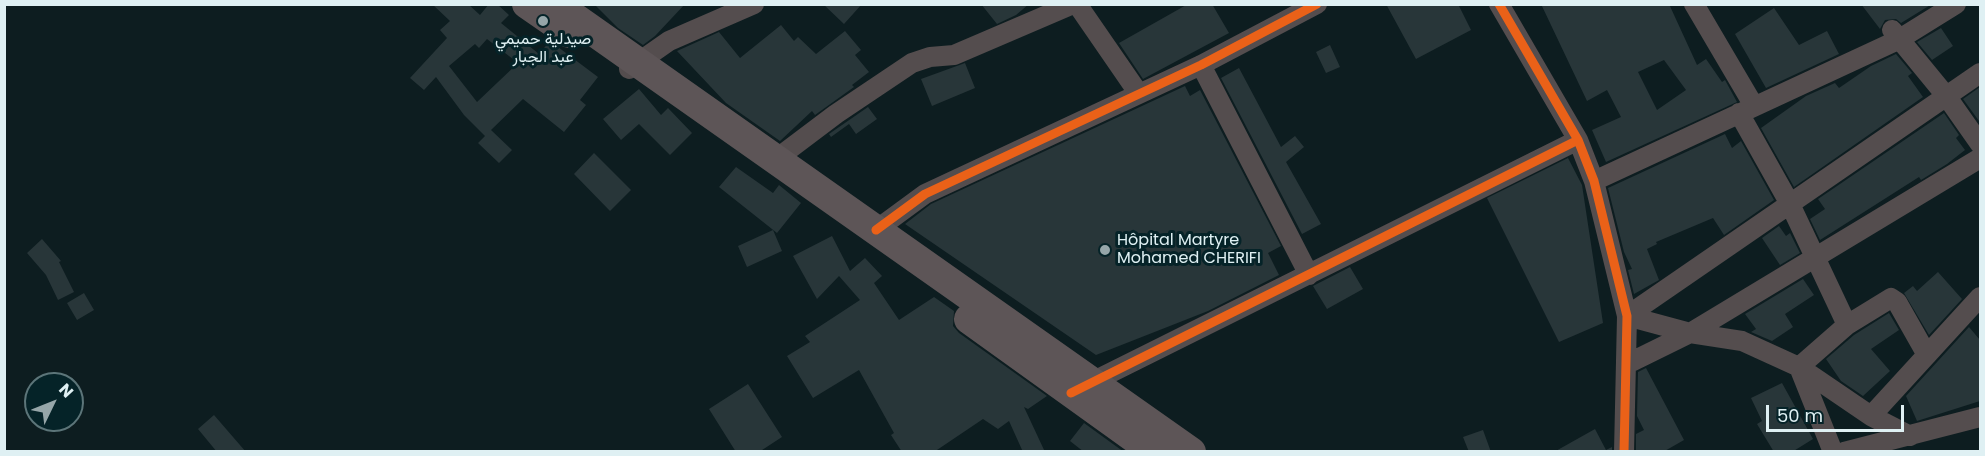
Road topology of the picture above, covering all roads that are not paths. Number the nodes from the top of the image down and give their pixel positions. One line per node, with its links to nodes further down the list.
1 (526, 4): 11 (main road)
2 (754, 4): 11 (street)
3 (1075, 4): 13 (street); 19 (street)
4 (1317, 4): 10 (street)
5 (1499, 4): 16 (street)
6 (1694, 4): 15 (street)
7 (1956, 4): 9 (street)
8 (570, 9): 11 (main road)
9 (1895, 35): 14 (street); 15 (street)
10 (1201, 65): 13 (street); 24 (street)
11 (631, 68): 19 (main road); 32 (main road)
12 (1980, 73): 14 (street)
13 (1139, 94): 22 (street)
14 (1947, 97): 17 (street); 21 (street)
15 (1746, 109): 20 (street); 21 (street)
16 (1578, 140): 20 (street); 24 (street)
17 (1980, 144)
18 (1980, 158): 23 (street)
19 (775, 160): 22 (main road)
20 (1594, 181): 26 (street)
21 (1790, 204): 23 (street); 26 (street)
22 (876, 230): 32 (main road)
23 (1817, 256): 27 (street); 28 (street)
24 (1309, 275): 32 (street)
25 (1980, 297): 29 (street)
26 (1627, 316): 28 (street); 30 (street)
27 (1847, 325): 29 (street); 31 (street)
28 (1690, 333): 30 (street); 31 (street)
29 (1927, 355): 33 (street)
30 (1627, 363): 38 (street)
31 (1799, 367): 33 (street); 39 (street)
32 (1082, 387): 36 (main road); 37 (main road)
33 (1870, 416): 35 (street)
34 (1980, 417): 35 (street)
35 (1911, 444): 40 (street)
36 (1154, 452)
37 (1191, 452)
38 (1624, 452)
39 (1833, 452)
40 (1844, 452)

